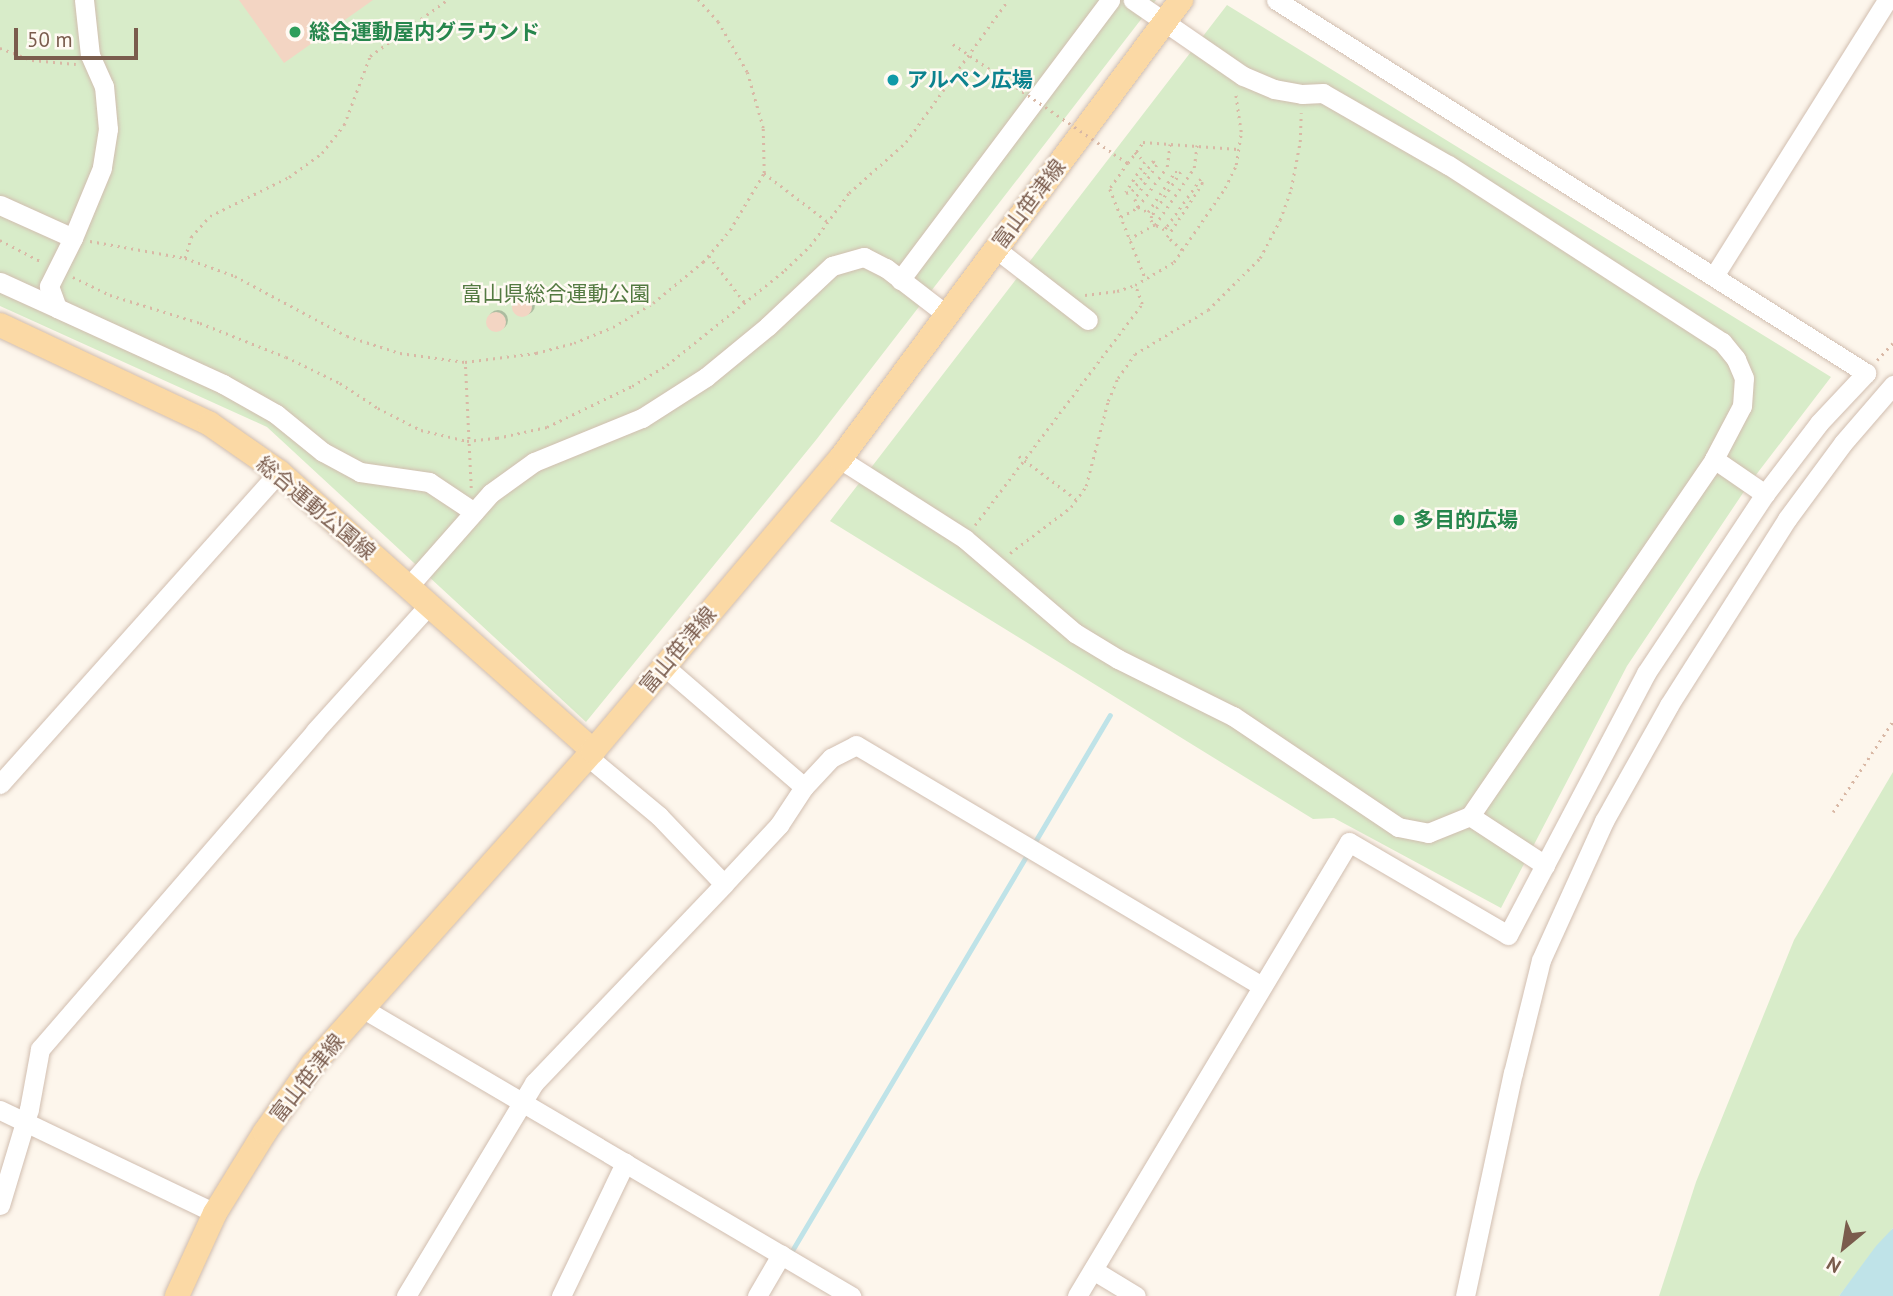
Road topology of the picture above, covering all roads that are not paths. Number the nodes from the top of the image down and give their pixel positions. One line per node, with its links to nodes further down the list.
1 (84, 0): 9 (street)
2 (1110, 0): 12 (street)
3 (1133, 0): 7 (street)
4 (1181, 0): 7 (main road, 富山笹津線)
5 (1276, 0): 11 (street)
6 (1887, 0): 11 (street)
7 (1164, 24): 10 (main road, 富山笹津線); 20 (street)
8 (0, 205): 9 (street)
9 (74, 238): 14 (street)
10 (996, 249): 15 (main road, 富山笹津線); 16 (street)
11 (1714, 276): 22 (street)
12 (900, 280): 15 (street); 23 (street)
13 (0, 282): 14 (street)
14 (57, 308): 23 (street)
15 (947, 315): 19 (main road, 富山笹津線)
16 (1088, 320)
17 (0, 326): 21 (main road, 総合運動公園線)
18 (1893, 385): 50 (street)
19 (840, 459): 26 (main road, 富山笹津線); 30 (street)
20 (1714, 459): 22 (street); 30 (street)
21 (279, 472): 24 (main road, 総合運動公園線); 28 (street)
22 (1765, 494): 31 (street)
23 (473, 503): 24 (street)
24 (408, 587): 25 (main road, 総合運動公園線)
25 (428, 606): 27 (main road, 総合運動公園線); 37 (street)
26 (664, 666): 27 (main road, 富山笹津線); 29 (street)
27 (590, 754): 32 (street); 34 (main road, 富山笹津線)
28 (0, 784)
29 (804, 787): 32 (street); 33 (street)
30 (1470, 816): 31 (street)
31 (1545, 865): 33 (street)
32 (724, 884): 35 (street)
33 (1260, 985): 42 (street)
34 (362, 1008): 35 (street); 40 (main road, 富山笹津線)
35 (521, 1102): 38 (street); 44 (street)
36 (0, 1110): 37 (street)
37 (24, 1121): 39 (street); 40 (street)
38 (625, 1163): 41 (street); 45 (street)
39 (0, 1205)
40 (215, 1213): 43 (main road, 富山笹津線)
41 (785, 1257): 46 (street); 47 (street)
42 (1093, 1270): 48 (street); 49 (street)
43 (177, 1296)
44 (407, 1296)
45 (561, 1296)
46 (757, 1296)
47 (851, 1296)
48 (1077, 1296)
49 (1136, 1296)
50 (1465, 1296)

